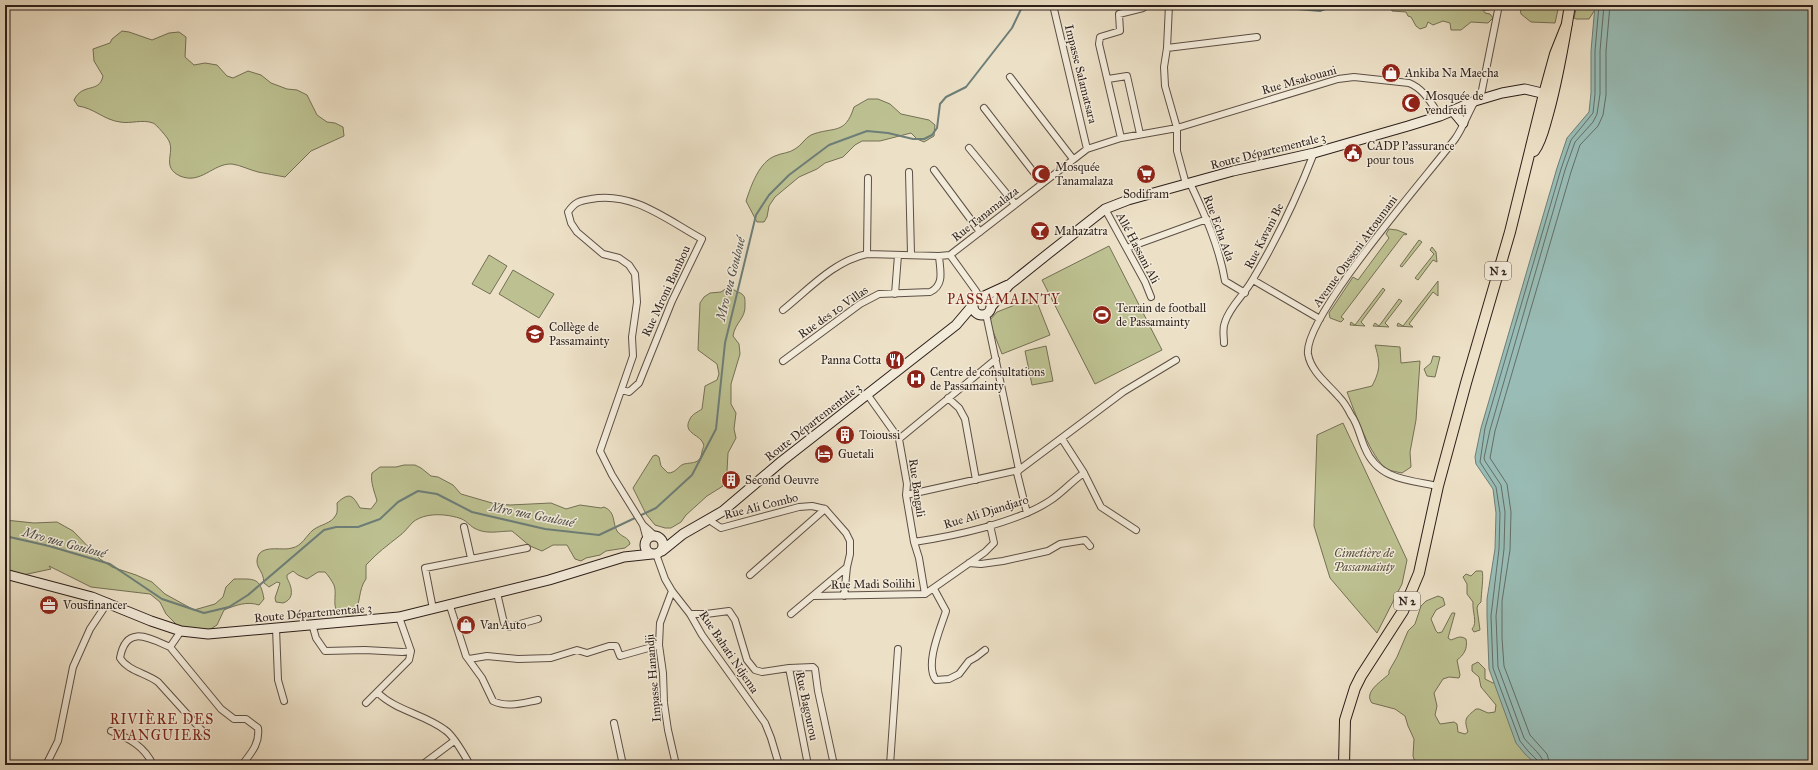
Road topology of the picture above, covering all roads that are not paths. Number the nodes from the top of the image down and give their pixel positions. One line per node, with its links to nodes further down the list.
1 (1053, 5): 20 (street, Impasse Salamatsara)
2 (1143, 5): 9 (street)
3 (1169, 5): 7 (street, Rue Echa Ada)
4 (1499, 5): 11 (street, Avenue Ousseni Attoumani)
5 (1570, 5): 10 (main road)
6 (1257, 37): 7 (street)
7 (1167, 48): 16 (street, Rue Echa Ada)
8 (1010, 77): 22 (street)
9 (1108, 79): 17 (street); 18 (street)
10 (1548, 95): 11 (main road, Route Départementale 3); 60 (main road, N 2)
11 (1478, 101): 13 (main road, Route Départementale 3); 15 (street, Avenue Ousseni Attoumani)
12 (984, 108): 26 (street)
13 (1453, 111): 14 (main road, Route Départementale 3); 15 (main road)
14 (1440, 116): 16 (street, Rue Msakouani); 21 (main road, Route Départementale 3)
15 (1463, 123): 46 (street, Avenue Ousseni Attoumani)
16 (1177, 128): 17 (street, Rue Tanamalaza); 27 (street, Rue Echa Ada)
17 (1140, 134): 18 (street, Rue Tanamalaza)
18 (1121, 138): 20 (street, Rue Tanamalaza)
19 (969, 148): 28 (street)
20 (1087, 149): 22 (street, Rue Tanamalaza)
21 (1314, 153): 27 (main road, Route Départementale 3); 38 (street, Rue Kavani Be)
22 (1073, 159): 26 (street, Rue Tanamalaza)
23 (934, 170): 31 (street)
24 (909, 172): 34 (street)
25 (868, 178): 33 (street)
26 (1042, 183): 28 (street, Rue Tanamalaza)
27 (1188, 184): 29 (main road, Route Départementale 3); 30 (street, Rue Echa Ada)
28 (1015, 204): 31 (street, Rue Tanamalaza)
29 (1105, 209): 32 (street, Allé Hassani Ali); 39 (main road, Route Départementale 3)
30 (1207, 219): 32 (street); 40 (street, Rue Echa Ada)
31 (980, 232): 36 (street, Rue Tanamalaza)
32 (1127, 248): 42 (street, Allé Hassani Ali)
33 (868, 254): 35 (street, Rue Tanamalaza); 44 (street, Rue Tanamalaza)
34 (911, 254): 35 (street, Rue Tanamalaza); 37 (street, Rue Tanamalaza)
35 (898, 255): 41 (street)
36 (950, 255): 37 (street, Rue Tanamalaza); 43 (street)
37 (939, 256): 41 (street, Rue des 10 Villas)
38 (1253, 280): 40 (street); 46 (street, Rue Kavani Be)
39 (1009, 285): 43 (main road, Route Départementale 3); 45 (main road, Route Départementale 3)
40 (1245, 293): 48 (street)
41 (895, 294): 51 (street, Rue des 10 Villas)
42 (1151, 297)
43 (978, 300): 45 (main road); 45 (main road); 47 (main road, Route Départementale 3)
44 (783, 310)
45 (985, 312): 47 (main road, Route Départementale 3); 49 (street)
46 (1320, 319): 60 (street, Avenue Ousseni Attoumani)
47 (956, 325): 53 (main road, Route Départementale 3)
48 (1224, 343)
49 (996, 359): 54 (street); 57 (street)
50 (1176, 360): 56 (street)
51 (783, 361)
52 (622, 390): 52 (street, Rue Mroni Bambou); 69 (street)
53 (867, 394): 55 (street, Rue Bangali); 64 (main road, Route Départementale 3)
54 (948, 398): 55 (street); 59 (street)
55 (899, 439): 61 (street, Rue Bangali)
56 (1062, 439): 57 (street); 58 (street)
57 (1019, 470): 59 (street); 63 (street)
58 (1084, 473): 63 (street, Rue Ali Djandjaro); 67 (street)
59 (976, 480): 61 (street)
60 (1438, 486): 107 (main road, N 2)
61 (906, 495): 70 (street, Rue Bangali)
62 (825, 509): 64 (street, Rue Ali Combo); 77 (street); 79 (street)
63 (1027, 513): 65 (street, Rue Ali Djandjaro)
64 (709, 520): 68 (main road, Route Départementale 3)
65 (990, 525): 70 (street, Rue Ali Djandjaro); 76 (street, Rue Madi Soilihi)
66 (464, 527): 75 (street)
67 (1136, 530)
68 (682, 534): 69 (main road, Route Départementale 3); 73 (main road, Route Départementale 3)
69 (652, 539): 73 (main road); 73 (main road); 74 (main road, Route Départementale 3)
70 (914, 542): 83 (street, Rue Bangali)
71 (1090, 546): 76 (street)
72 (527, 548): 75 (street)
73 (656, 553): 74 (main road, Route Départementale 3); 81 (street, Rue Bahati Ndjema)
74 (624, 557): 82 (main road, Route Départementale 3)
75 (471, 558): 88 (street)
76 (969, 563): 80 (street, Rue Madi Soilihi)
77 (847, 567): 84 (street); 85 (street)
78 (5, 574): 86 (main road, Route Départementale 3)
79 (750, 575)
80 (934, 589): 83 (street, Rue Madi Soilihi); 100 (street)
81 (672, 591): 89 (street, Rue Bahati Ndjema); 96 (street, Impasse Hanandji)
82 (497, 593): 87 (main road, Route Départementale 3); 92 (street)
83 (925, 594): 85 (street, Rue Madi Soilihi)
84 (814, 596): 85 (street, Rue Madi Soilihi); 90 (street)
85 (844, 596)
86 (108, 602): 95 (main road, Route Départementale 3); 112 (street)
87 (450, 606): 88 (main road, Route Départementale 3); 101 (street)
88 (433, 609): 91 (main road, Route Départementale 3)
89 (690, 614): 102 (street, Rue Bagourou); 119 (street, Rue Bahati Ndjema)
90 (791, 614)
91 (399, 617): 93 (main road, Route Départementale 3); 99 (street)
92 (538, 619)
93 (312, 624): 94 (main road, Route Départementale 3); 99 (street)
94 (276, 628): 95 (main road, Route Départementale 3); 105 (street)
95 (182, 631): 97 (street)
96 (659, 645): 101 (street); 118 (street, Impasse Hanandji)
97 (170, 647): 110 (street); 114 (street)
98 (898, 649): 122 (street)
99 (412, 650): 103 (street)
100 (984, 650)
101 (469, 659): 104 (street)
102 (789, 668): 120 (street, Rue Bagourou); 121 (street)
103 (377, 692): 106 (street); 111 (street)
104 (538, 700)
105 (284, 701)
106 (366, 703)
107 (1350, 706): 123 (main road, N 2); 124 (main road, N 2)
108 (614, 723): 117 (street)
109 (111, 731): 113 (street)
110 (206, 736)
111 (454, 741): 115 (street); 116 (street)
112 (46, 765)
113 (153, 765)
114 (242, 765)
115 (422, 765)
116 (470, 765)
117 (623, 765)
118 (676, 765)
119 (779, 765)
120 (808, 765)
121 (834, 765)
122 (890, 765)
123 (1344, 765)
124 (1351, 765)

